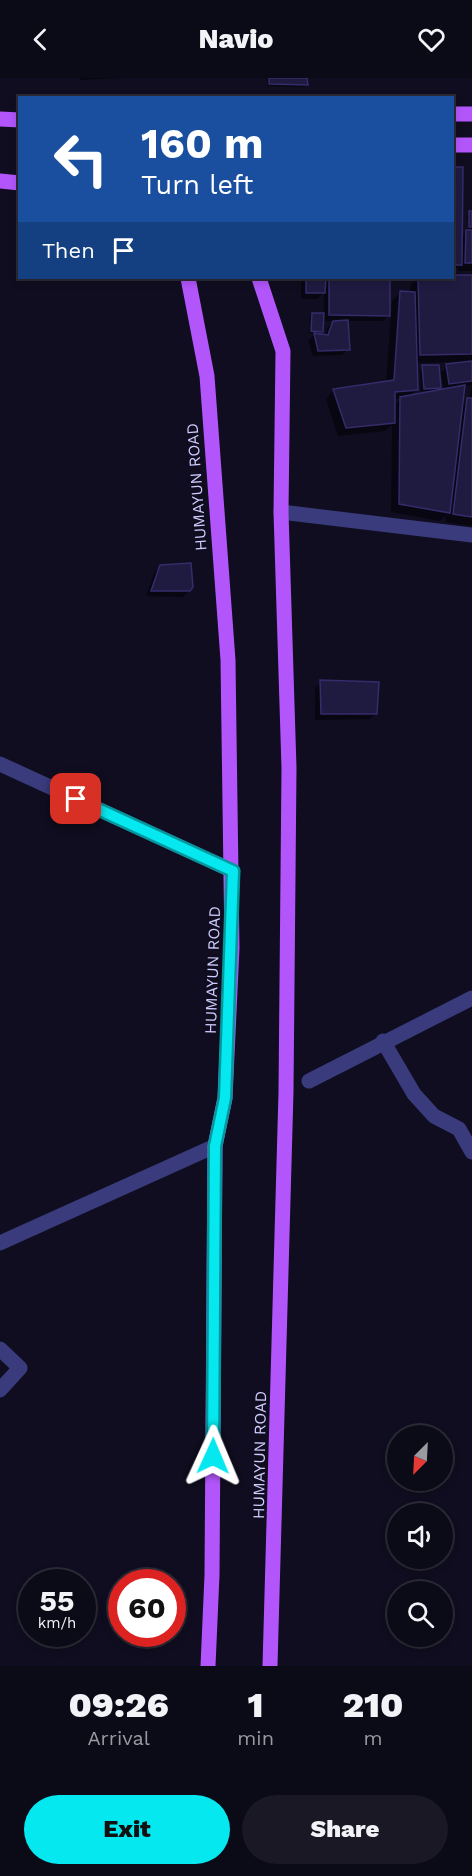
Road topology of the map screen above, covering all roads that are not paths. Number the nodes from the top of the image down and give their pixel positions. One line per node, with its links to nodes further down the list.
1 (454, 114): 2 (main road)
2 (472, 114)
3 (0, 119): 4 (main road)
4 (18, 120)
5 (454, 145): 6 (main road)
6 (472, 146)
7 (0, 180): 8 (main road)
8 (18, 183)
9 (188, 279): 14 (main road, HUMAYUN ROAD)
10 (259, 279): 11 (main road, HUMAYUN ROAD)
11 (281, 512): 12 (street); 24 (main road, HUMAYUN ROAD)
12 (472, 534)
13 (0, 764): 14 (street)
14 (233, 871): 18 (main road, HUMAYUN ROAD)
15 (472, 998): 16 (street)
16 (383, 1041): 17 (street); 19 (street)
17 (309, 1081)
18 (215, 1146): 20 (street); 23 (main road, HUMAYUN ROAD)
19 (472, 1152)
20 (0, 1243)
21 (0, 1349): 22 (street)
22 (0, 1390)
23 (208, 1666)
24 (270, 1666)

